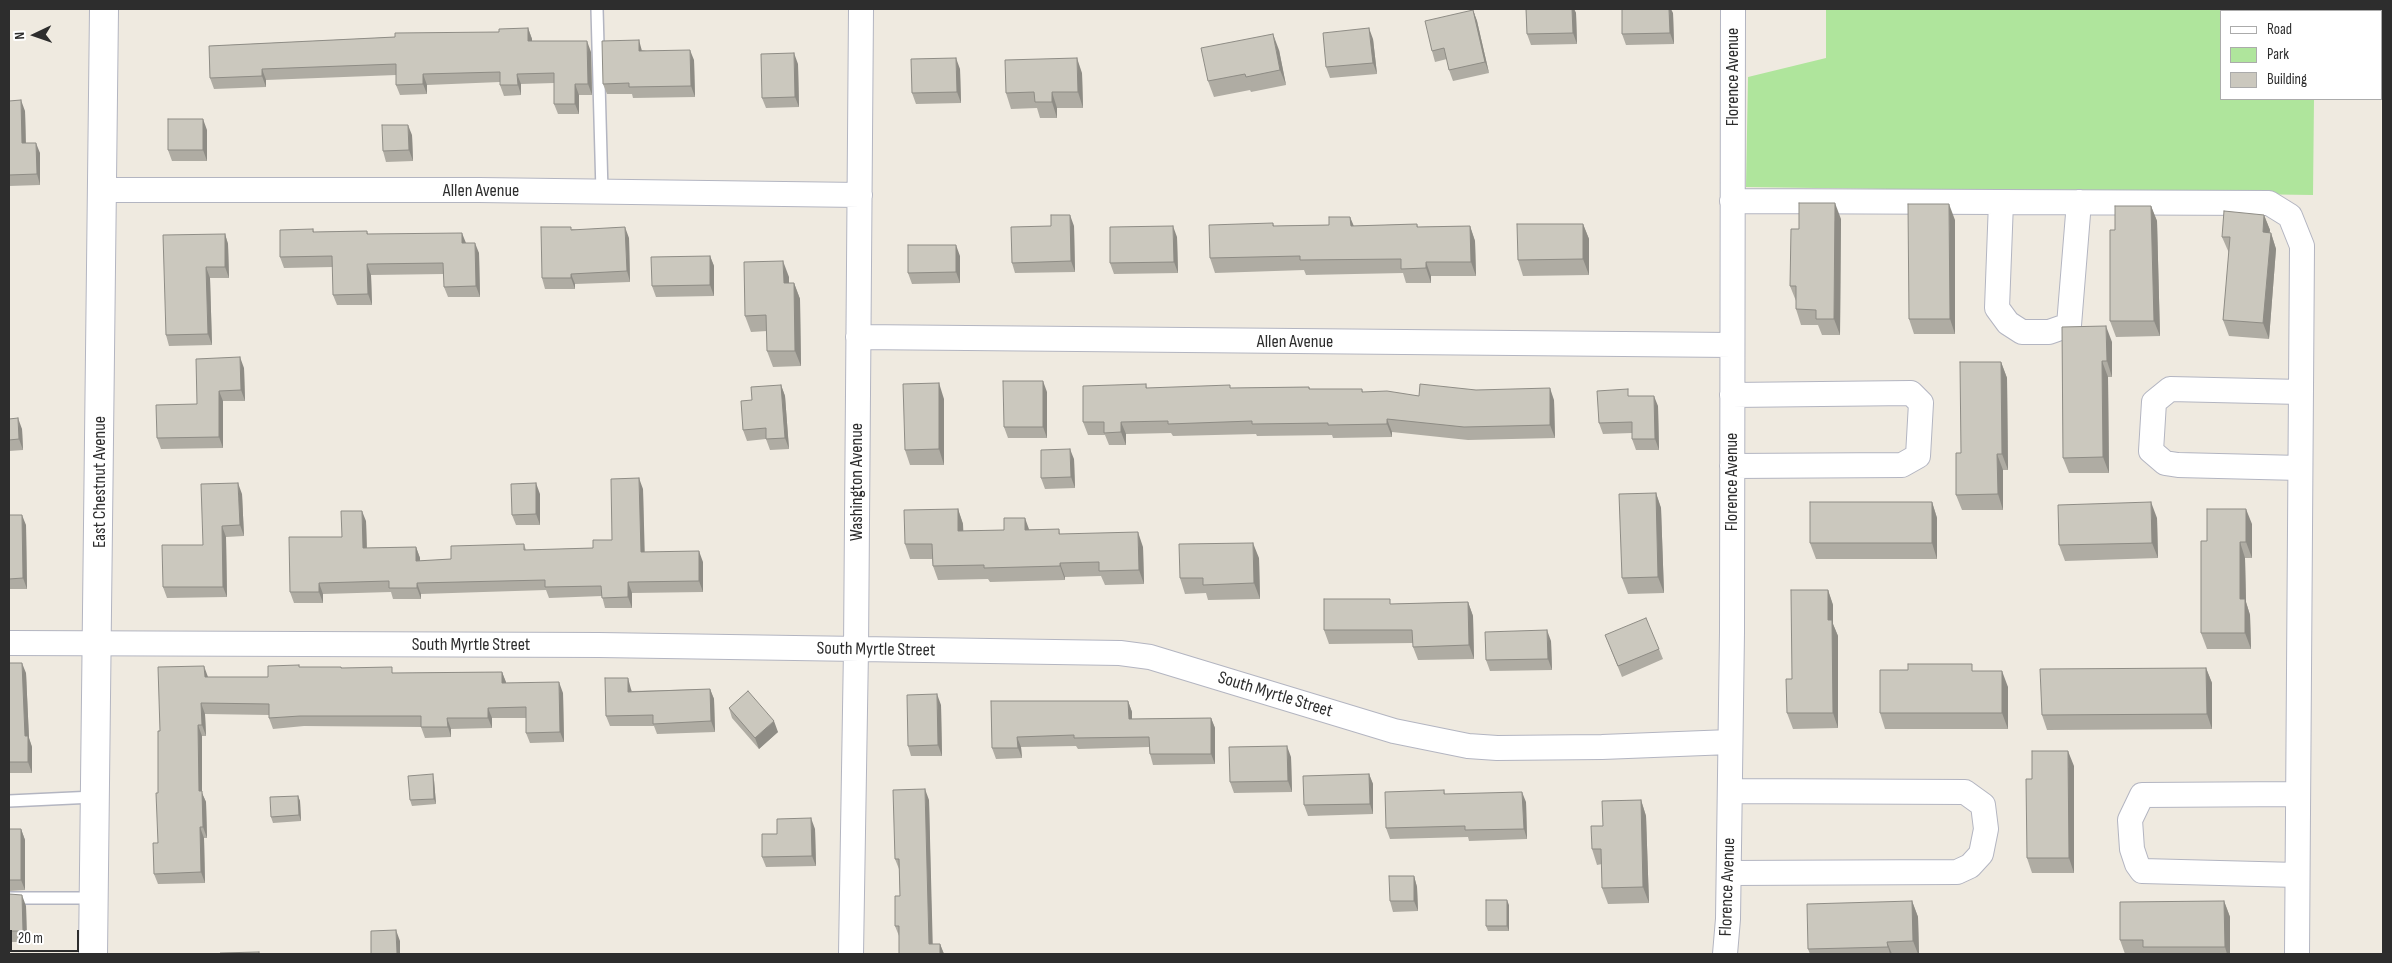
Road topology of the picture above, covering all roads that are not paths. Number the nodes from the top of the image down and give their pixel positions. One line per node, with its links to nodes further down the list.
1 (104, 9): 5 (street, East Chestnut Avenue)
2 (597, 9): 6 (lane)
3 (861, 9): 7 (street, Washington Avenue)
4 (1733, 9): 8 (street, Florence Avenue)
5 (102, 190): 6 (street, Allen Avenue); 18 (street, East Chestnut Avenue)
6 (602, 192): 7 (street, Allen Avenue)
7 (860, 195): 11 (street, Washington Avenue)
8 (1732, 201): 9 (street); 12 (street, Florence Avenue)
9 (2001, 202): 10 (street); 10 (street)
10 (2079, 202): 13 (street)
11 (858, 337): 12 (street, Allen Avenue); 19 (street, Washington Avenue)
12 (1732, 345): 14 (street, Florence Avenue)
13 (2301, 392): 16 (street); 16 (street)
14 (1732, 395): 15 (street, Florence Avenue); 15 (street)
15 (1732, 466): 20 (street, Florence Avenue)
16 (2300, 468): 22 (street)
17 (9, 644): 18 (street, South Myrtle Street)
18 (98, 644): 19 (street, South Myrtle Street); 23 (street, East Chestnut Avenue)
19 (856, 649): 20 (street, South Myrtle Street); 30 (street, Washington Avenue)
20 (1730, 742): 21 (street, Florence Avenue)
21 (1730, 791): 25 (street, Florence Avenue); 25 (street)
22 (2298, 794): 26 (street); 26 (street)
23 (94, 797): 24 (lane); 28 (street, East Chestnut Avenue)
24 (9, 801)
25 (1729, 873): 31 (street, Florence Avenue)
26 (2297, 875): 32 (street)
27 (9, 898): 28 (lane)
28 (93, 898): 29 (street, East Chestnut Avenue)
29 (93, 954)
30 (851, 954)
31 (1725, 954)
32 (2297, 954)

